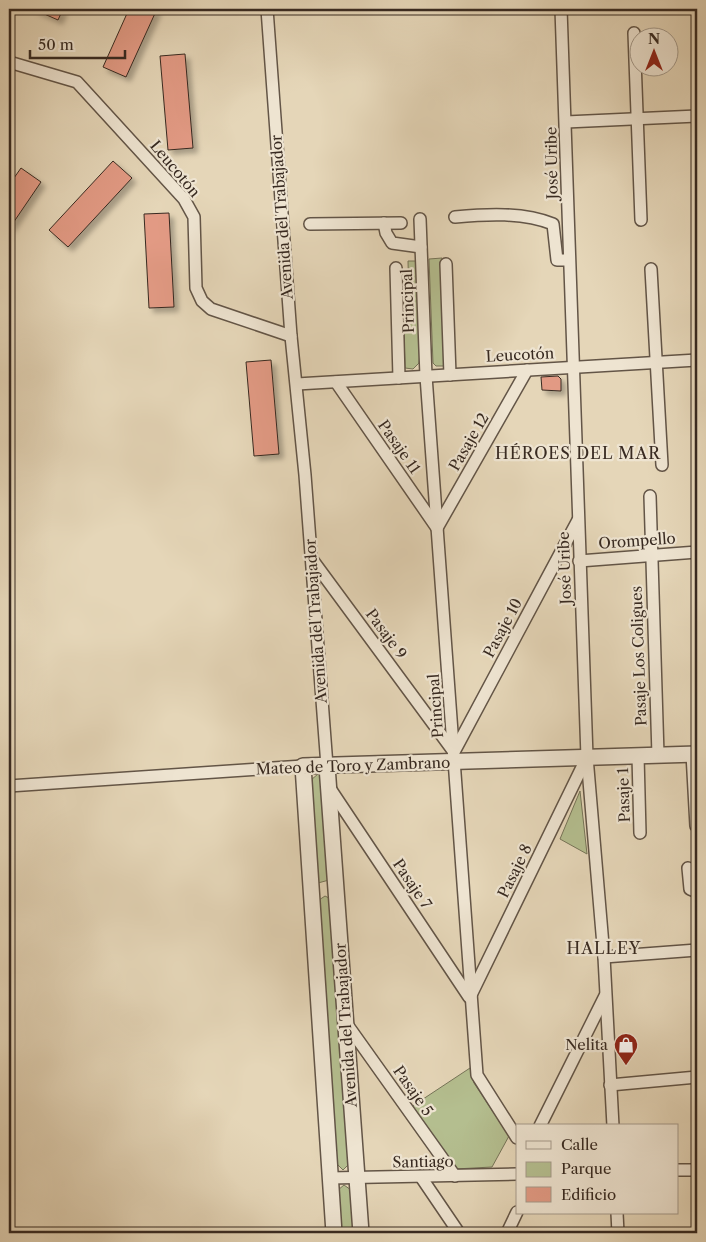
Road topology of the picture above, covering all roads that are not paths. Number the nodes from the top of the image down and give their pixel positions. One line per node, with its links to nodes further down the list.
1 (268, 9): 19 (street, Avenida del Trabajador)
2 (561, 9): 7 (street, José Uribe)
3 (9, 62): 19 (street, Leucotón)
4 (636, 78): 6 (street)
5 (697, 116): 6 (street)
6 (638, 118): 7 (street); 10 (street)
7 (566, 122): 15 (street, José Uribe)
8 (455, 217): 15 (street)
9 (420, 219): 14 (street, Principal)
10 (640, 220)
11 (384, 223): 12 (street); 13 (street); 14 (street)
12 (402, 223)
13 (310, 224)
14 (421, 247): 25 (street, Principal)
15 (569, 260): 22 (street, José Uribe)
16 (446, 264): 24 (street)
17 (396, 268): 26 (street, Principal)
18 (651, 269): 21 (street)
19 (291, 336): 28 (street, Avenida del Trabajador)
20 (697, 360): 21 (street, Leucotón)
21 (656, 362): 22 (street, Leucotón); 29 (street)
22 (573, 367): 23 (street, Leucotón); 31 (street, José Uribe)
23 (527, 370): 24 (street, Leucotón); 32 (street, Pasaje 12)
24 (450, 375): 25 (street, Leucotón)
25 (426, 376): 26 (street, Leucotón); 32 (street, Principal)
26 (399, 378): 27 (street, Leucotón)
27 (336, 382): 28 (street, Leucotón); 32 (street, Pasaje 11)
28 (296, 384): 35 (street, Avenida del Trabajador)
29 (662, 466)
30 (650, 496): 34 (street, Pasaje Los Coligues)
31 (578, 518): 36 (street, José Uribe); 40 (street, Pasaje 10)
32 (437, 528): 40 (street, Principal)
33 (697, 552): 34 (street, Orompello)
34 (651, 555): 36 (street, Orompello); 38 (street, Pasaje Los Coligues)
35 (311, 558): 40 (street, Pasaje 9); 43 (street, Avenida del Trabajador)
36 (579, 561): 41 (street, José Uribe)
37 (695, 754): 38 (street, Mateo de Toro y Zambrano); 46 (street)
38 (658, 755): 39 (street, Mateo de Toro y Zambrano)
39 (638, 756): 41 (street, Mateo de Toro y Zambrano); 47 (street, Pasaje 1)
40 (454, 757): 41 (street, Mateo de Toro y Zambrano); 43 (street, Mateo de Toro y Zambrano); 55 (street, Principal)
41 (587, 757): 53 (street, José Uribe); 55 (street, Pasaje 8)
42 (303, 766): 43 (street, Mateo de Toro y Zambrano); 44 (street, Mateo de Toro y Zambrano); 49 (street, Avenida del Trabajador)
43 (327, 766): 45 (street, Avenida del Trabajador)
44 (9, 786)
45 (329, 786): 50 (street, Avenida del Trabajador); 55 (street, Pasaje 7)
46 (696, 826)
47 (640, 833)
48 (688, 868): 51 (street)
49 (310, 891): 50 (street); 67 (street, Avenida del Trabajador)
50 (335, 891): 56 (street, Avenida del Trabajador)
51 (697, 892)
52 (697, 950): 53 (street)
53 (604, 957): 54 (street, José Uribe)
54 (606, 994): 58 (street, José Uribe); 59 (street)
55 (470, 998): 61 (street, Principal)
56 (346, 1023): 65 (street, Pasaje 5); 68 (street, Avenida del Trabajador)
57 (697, 1077): 58 (street)
58 (610, 1085): 60 (street, José Uribe)
59 (541, 1124)
60 (613, 1124)
61 (516, 1136)
62 (678, 1170): 63 (street)
63 (697, 1170)
64 (516, 1174): 65 (street, Santiago)
65 (454, 1176): 66 (street, Santiago)
66 (421, 1177): 68 (street, Santiago); 73 (street)
67 (330, 1178): 68 (street, Santiago); 71 (street, Avenida del Trabajador)
68 (357, 1178): 72 (street, Avenida del Trabajador)
69 (516, 1214): 74 (street)
70 (617, 1214): 75 (street)
71 (334, 1233)
72 (361, 1233)
73 (459, 1233)
74 (506, 1233)
75 (618, 1233)

